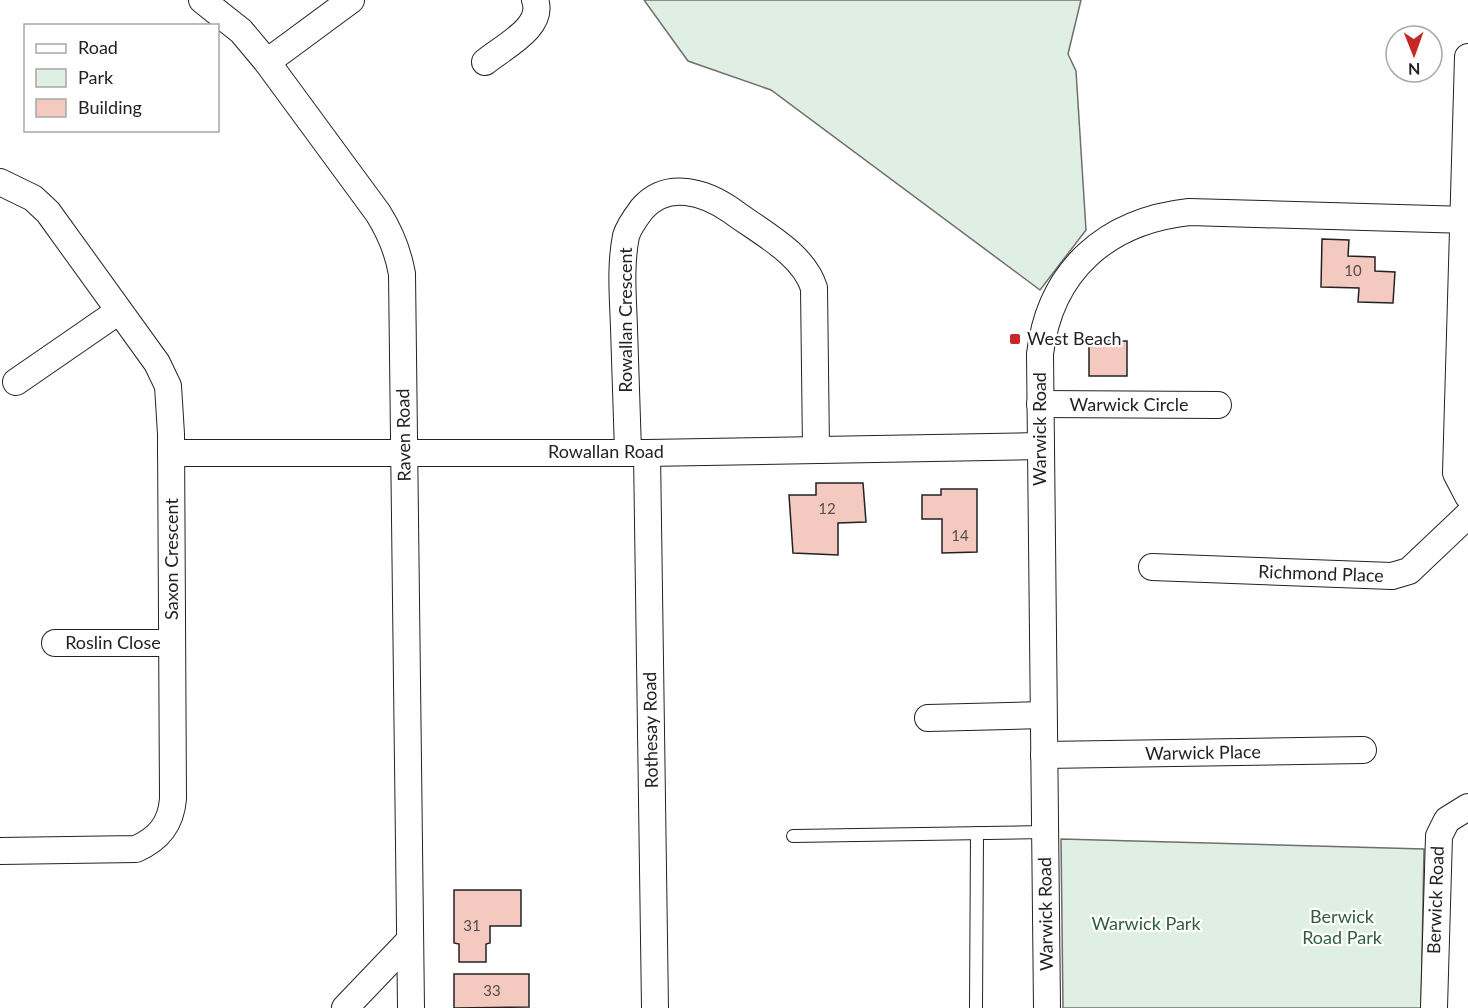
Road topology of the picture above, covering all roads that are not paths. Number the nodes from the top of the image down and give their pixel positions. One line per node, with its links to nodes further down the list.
1 (202, 0): 5 (street, Raven Road)
2 (351, 0): 5 (street)
3 (536, 0): 6 (street)
4 (1468, 57): 8 (street)
5 (267, 62): 17 (street, Raven Road)
6 (484, 62)
7 (0, 182): 9 (street, Saxon Crescent)
8 (1466, 220): 11 (street, Warwick Road); 18 (street)
9 (118, 311): 10 (street); 16 (street, Saxon Crescent)
10 (16, 382)
11 (1040, 404): 12 (street, Warwick Circle); 13 (street, Warwick Road)
12 (1218, 405)
13 (1040, 446): 14 (street, Rowallan Road); 23 (street, Warwick Road)
14 (816, 449): 15 (street, Rowallan Road); 15 (street, Rowallan Crescent)
15 (638, 452): 17 (street, Rowallan Road); 35 (street, Rothesay Road)
16 (171, 453): 17 (street, Rowallan Road); 22 (street, Saxon Crescent)
17 (404, 453): 32 (street, Raven Road)
18 (1468, 496)
19 (1468, 515): 20 (street, Richmond Place)
20 (1152, 567)
21 (54, 643): 22 (street, Roslin Close)
22 (172, 643): 31 (street, Saxon Crescent)
23 (1044, 715): 24 (street); 26 (street, Warwick Road)
24 (928, 718)
25 (1363, 750): 26 (street, Warwick Place)
26 (1044, 755): 29 (street, Warwick Road)
27 (1468, 807): 38 (street, Berwick Road)
28 (977, 832): 29 (lane); 30 (lane); 36 (lane)
29 (1045, 832): 37 (street, Warwick Road)
30 (793, 836)
31 (0, 851)
32 (410, 940): 33 (street); 34 (street, Raven Road)
33 (345, 1008)
34 (411, 1008)
35 (655, 1008)
36 (976, 1008)
37 (1047, 1008)
38 (1434, 1008)

